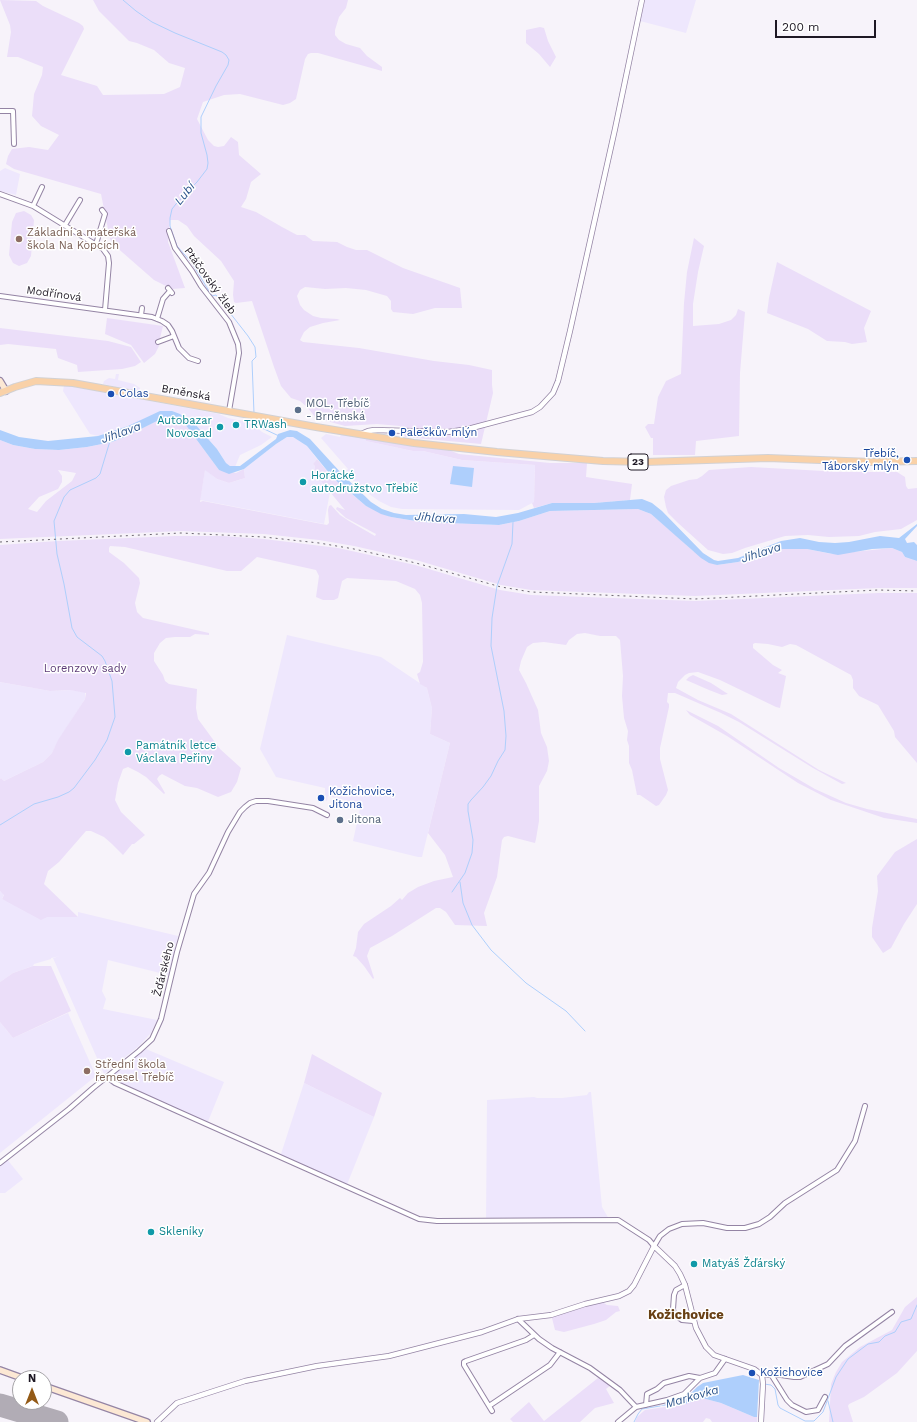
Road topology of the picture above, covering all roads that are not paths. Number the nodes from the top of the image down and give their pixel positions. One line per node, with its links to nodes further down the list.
1 (642, 0): 25 (street)
2 (0, 111): 3 (street)
3 (14, 144)
4 (42, 187): 7 (street)
5 (0, 194): 7 (street)
6 (80, 200): 9 (street)
7 (33, 206): 9 (street)
8 (102, 210): 11 (street)
9 (65, 225): 11 (street)
10 (169, 232): 24 (street, Ptáčovský žleb)
11 (96, 244): 15 (street)
12 (170, 291): 17 (street)
13 (0, 296): 15 (street, Modřínová)
14 (142, 308): 16 (street)
15 (105, 310): 16 (street, Modřínová)
16 (141, 315): 17 (street, Modřínová)
17 (157, 319): 18 (street)
18 (174, 336): 19 (street); 21 (street)
19 (158, 342)
20 (196, 355): 21 (street)
21 (193, 360): 22 (street)
22 (198, 361)
23 (2, 388): 24 (main road, Brněnská)
24 (229, 411): 25 (main road, Brněnská / 23)
25 (361, 434): 26 (main road, 23)
26 (917, 461)
27 (327, 816): 28 (street, Žďárského)
28 (107, 1077): 30 (street, Žďárského); 32 (street)
29 (865, 1106): 31 (street)
30 (0, 1163)
31 (660, 1236): 32 (street); 33 (street)
32 (649, 1240): 33 (street)
33 (654, 1246): 34 (street); 36 (street)
34 (685, 1285): 37 (street); 37 (street)
35 (892, 1312): 44 (street)
36 (518, 1319): 38 (street); 53 (street)
37 (693, 1321): 40 (street)
38 (534, 1335): 39 (street); 49 (street)
39 (560, 1352): 49 (street); 50 (street)
40 (725, 1359): 43 (street); 45 (street)
41 (0, 1370): 42 (main road)
42 (12, 1374)
43 (762, 1376): 44 (street); 55 (street)
44 (772, 1376): 47 (street)
45 (700, 1378): 48 (street); 48 (street)
46 (52, 1389): 52 (main road)
47 (825, 1397)
48 (646, 1405): 50 (street)
49 (489, 1406): 51 (street)
50 (636, 1407): 54 (street)
51 (492, 1411)
52 (147, 1422)
53 (157, 1422)
54 (618, 1422)
55 (761, 1422)

